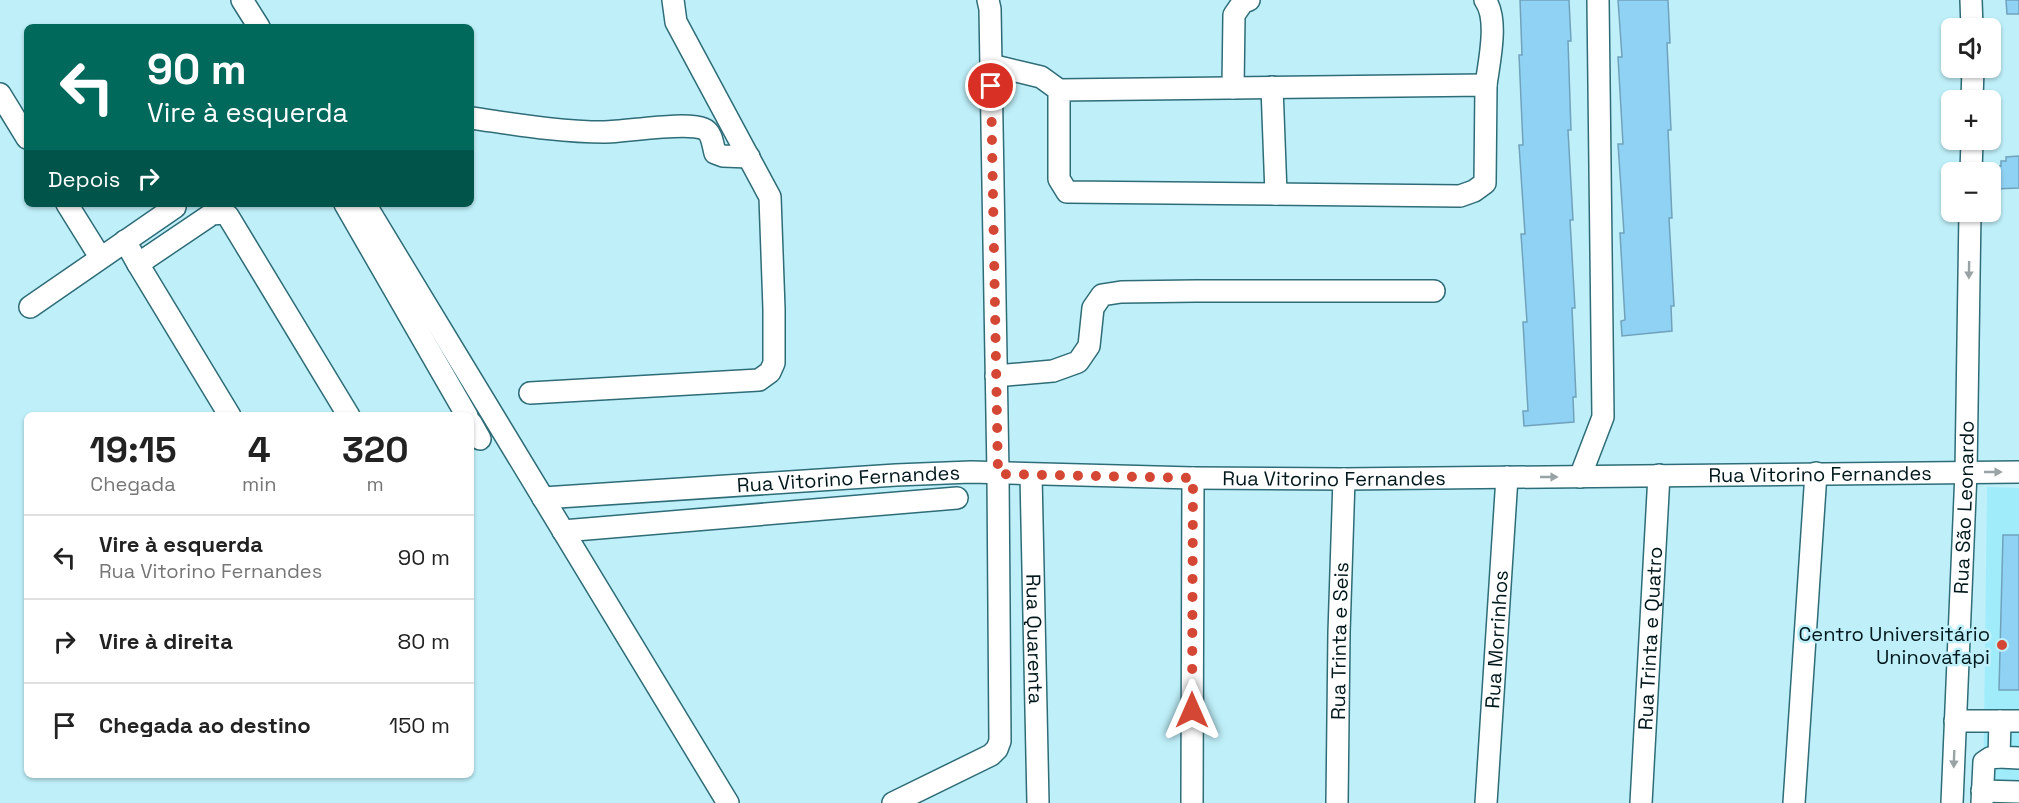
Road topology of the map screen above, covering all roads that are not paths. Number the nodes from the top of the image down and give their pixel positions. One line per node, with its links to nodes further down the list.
1 (242, 0): 9 (street)
2 (674, 0): 18 (street)
3 (988, 0): 10 (street)
4 (1249, 0): 13 (street)
5 (1485, 0): 11 (street)
6 (1598, 0): 43 (street)
7 (1971, 0): 8 (street)
8 (1972, 18)
9 (256, 24)
10 (991, 65): 14 (street); 31 (street)
11 (1486, 85): 12 (street); 19 (street)
12 (1272, 87): 13 (street); 19 (street)
13 (1233, 88): 14 (street)
14 (1059, 90): 19 (street)
15 (0, 93): 17 (street)
16 (474, 118): 18 (street)
17 (24, 133)
18 (749, 157): 32 (street)
19 (1276, 194)
20 (69, 207): 27 (street)
21 (175, 207): 26 (street)
22 (347, 207): 35 (street)
23 (367, 207): 46 (street)
24 (225, 209): 28 (street); 34 (street)
25 (1970, 222): 36 (street, Rua São Leonardo, one-way to 36)
26 (125, 241): 27 (street); 28 (street)
27 (100, 257): 30 (street)
28 (138, 264): 33 (street)
29 (1434, 291): 31 (street)
30 (30, 307)
31 (996, 376): 39 (street)
32 (530, 393)
33 (228, 412)
34 (347, 412)
35 (465, 412)
36 (1966, 472): 37 (street, Rua Vitorino Fernandes, one-way to 37); 38 (street, Rua Vitorino Fernandes); 49 (street, Rua São Leonardo)
37 (2019, 472)
38 (1816, 473): 41 (street, Rua Vitorino Fernandes); 61 (street)
39 (998, 474): 40 (street, Rua Vitorino Fernandes); 46 (street, Rua Vitorino Fernandes); 55 (street)
40 (1032, 475): 44 (street, Rua Vitorino Fernandes); 56 (street, Rua Quarenta)
41 (1659, 475): 43 (street, Rua Vitorino Fernandes); 60 (street, Rua Trinta e Quatro)
42 (1507, 477): 43 (street, Rua Vitorino Fernandes, one-way to 43); 45 (street, Rua Vitorino Fernandes); 59 (street, Rua Morrinhos)
43 (1580, 477)
44 (1193, 478): 45 (street, Rua Vitorino Fernandes); 57 (street)
45 (1344, 479): 58 (street, Rua Trinta e Seis)
46 (543, 498): 48 (street)
47 (957, 498): 48 (street)
48 (563, 531): 54 (street)
49 (1955, 721): 50 (street); 62 (street, Rua São Leonardo, one-way to 62)
50 (2009, 721): 51 (street)
51 (2009, 758): 53 (street)
52 (2019, 792): 53 (street)
53 (1982, 797)
54 (728, 803)
55 (893, 803)
56 (1038, 803)
57 (1192, 803)
58 (1337, 803)
59 (1486, 803)
60 (1641, 803)
61 (1794, 803)
62 (1952, 803)

